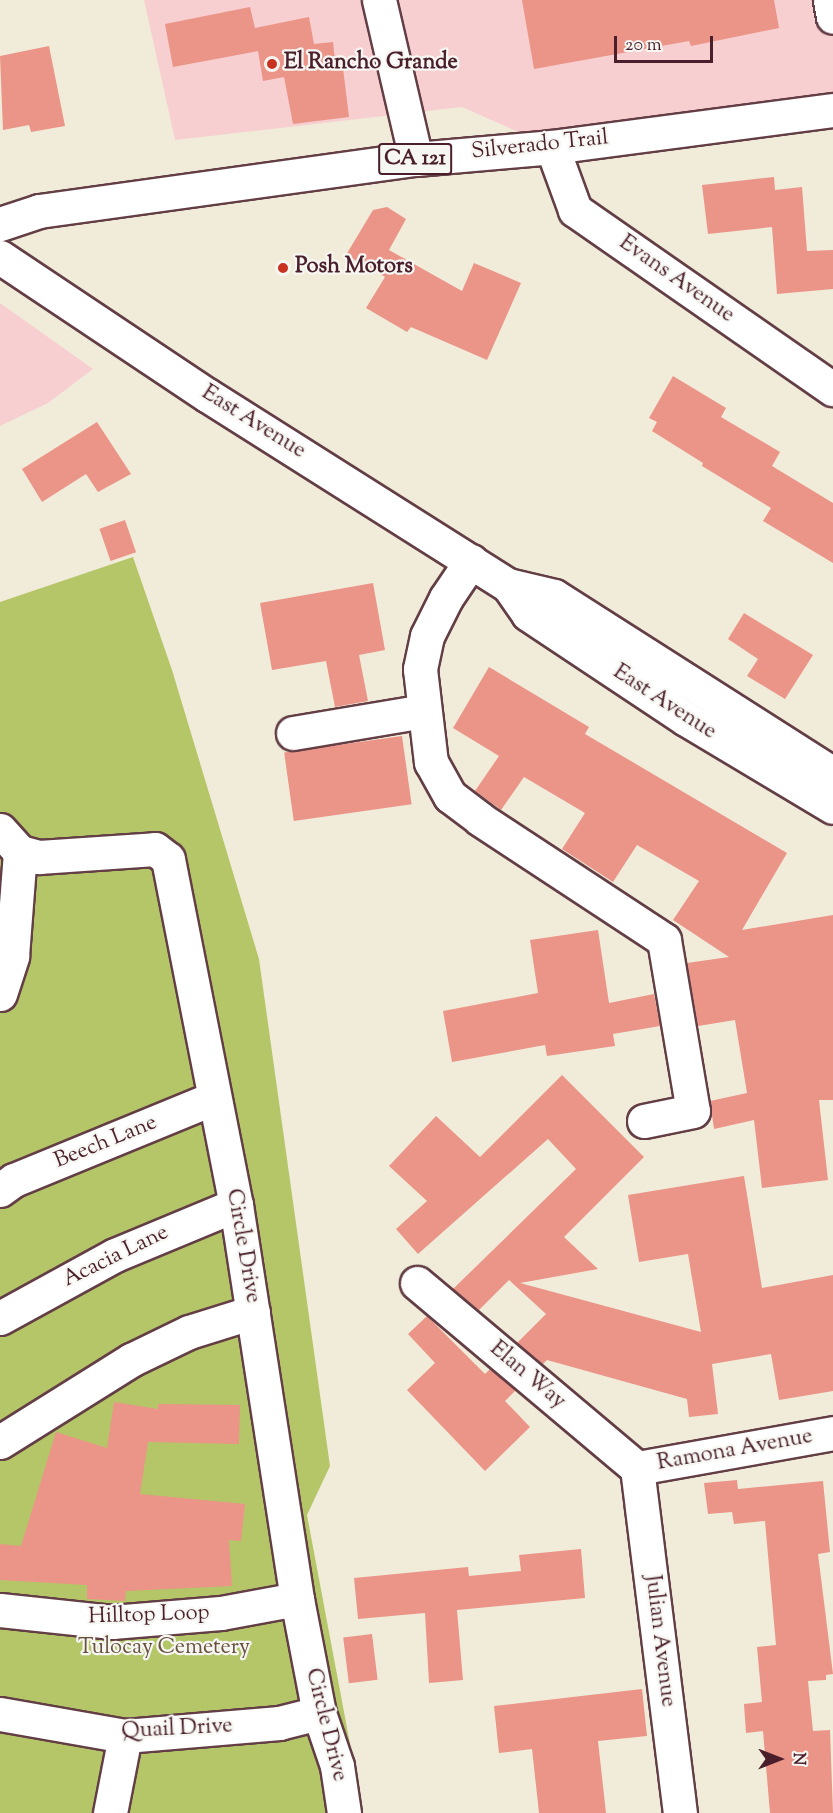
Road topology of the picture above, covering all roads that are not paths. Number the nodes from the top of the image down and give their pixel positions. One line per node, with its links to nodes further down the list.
1 (379, 0): 6 (street)
2 (830, 0): 3 (street)
3 (833, 17)
4 (833, 110): 5 (street, Silverado Trail / CA 121)
5 (552, 147): 6 (street, Silverado Trail / CA 121); 9 (street, Evans Avenue)
6 (416, 159): 7 (street, Silverado Trail / CA 121)
7 (0, 224)
8 (5, 268): 10 (street, East Avenue)
9 (833, 389)
10 (471, 561): 11 (street, East Avenue); 12 (street)
11 (508, 585): 14 (street, East Avenue); 15 (street, East Avenue)
12 (424, 711): 13 (street); 20 (street)
13 (293, 733)
14 (833, 774)
15 (833, 807)
16 (10, 841): 17 (street); 18 (street); 19 (street, Circle Drive)
17 (0, 901)
18 (0, 994)
19 (214, 1098): 21 (street, Beech Lane); 22 (street, Circle Drive)
20 (644, 1121)
21 (0, 1190)
22 (236, 1205): 24 (street, Circle Drive); 25 (street, Acacia Lane)
23 (417, 1283): 28 (street, Elan Way)
24 (253, 1312): 27 (street); 29 (street, Circle Drive)
25 (0, 1318)
26 (833, 1433): 28 (street, Ramona Avenue)
27 (0, 1442)
28 (637, 1468): 36 (street, Julian Avenue)
29 (297, 1599): 30 (street, Hilltop Loop); 31 (street, Circle Drive)
30 (0, 1610)
31 (319, 1713): 33 (street, Quail Drive); 35 (street, Circle Drive)
32 (0, 1714): 33 (street, Quail Drive)
33 (125, 1736): 34 (street)
34 (110, 1813)
35 (344, 1813)
36 (680, 1813)

